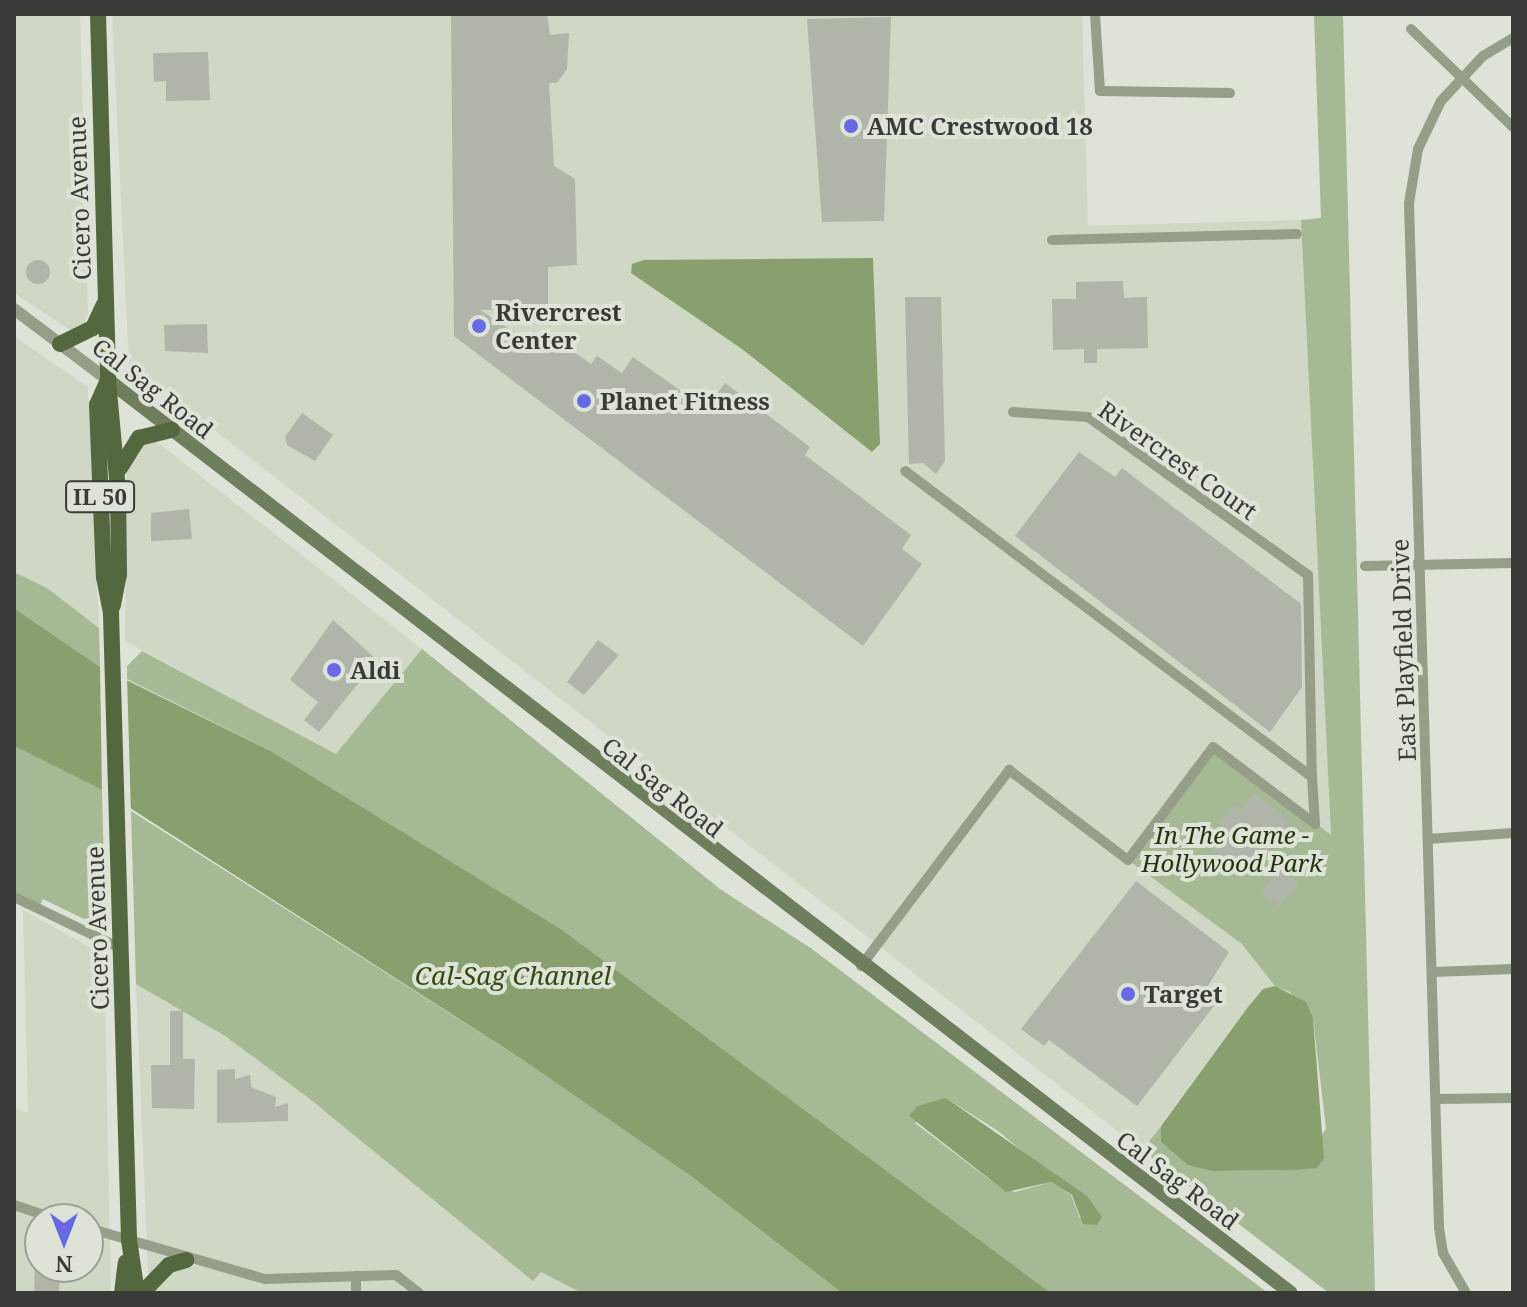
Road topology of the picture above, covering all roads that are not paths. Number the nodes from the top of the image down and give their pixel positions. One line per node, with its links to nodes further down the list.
1 (98, 14): 10 (main road, Cicero Avenue / IL 50)
2 (1095, 14): 6 (street)
3 (1411, 29): 5 (street)
4 (1513, 38): 5 (street, East Playfield Drive)
5 (1461, 77): 7 (street); 19 (street, East Playfield Drive)
6 (1230, 93)
7 (1513, 127)
8 (1297, 234): 9 (street)
9 (1052, 240)
10 (106, 299): 12 (main road); 13 (main road, Cicero Avenue / IL 50)
11 (14, 309): 12 (street, Cal Sag Road)
12 (60, 344): 13 (street, Cal Sag Road)
13 (108, 380): 15 (main road, Cal Sag Road); 17 (main road, Cicero Avenue / IL 50); 21 (main road, Cicero Avenue / IL 50)
14 (1013, 412): 22 (street, Rivercrest Court)
15 (172, 430): 17 (main road); 27 (main road, Cal Sag Road)
16 (905, 471): 22 (street)
17 (118, 490): 21 (main road, Cicero Avenue / IL 50)
18 (1513, 563): 19 (street)
19 (1421, 565): 20 (street); 24 (street, East Playfield Drive)
20 (1365, 566)
21 (111, 614): 26 (main road, Cicero Avenue / IL 50)
22 (1312, 777): 27 (street)
23 (1513, 833): 24 (street)
24 (1428, 839): 29 (street, East Playfield Drive)
25 (14, 897): 26 (street)
26 (122, 949): 33 (main road, Cicero Avenue / IL 50)
27 (861, 966): 40 (main road, Cal Sag Road)
28 (1513, 969): 29 (street)
29 (1433, 972): 31 (street, East Playfield Drive)
30 (1513, 1098): 31 (street)
31 (1437, 1099): 41 (street, East Playfield Drive)
32 (104, 1233): 33 (street)
33 (129, 1240): 34 (street); 36 (main road, Cicero Avenue / IL 50); 37 (main road, Cicero Avenue / IL 50)
34 (186, 1260): 35 (street); 37 (main road)
35 (356, 1276): 38 (street); 39 (street)
36 (122, 1293)
37 (140, 1293)
38 (356, 1293)
39 (419, 1293)
40 (1291, 1293)
41 (1466, 1293)

